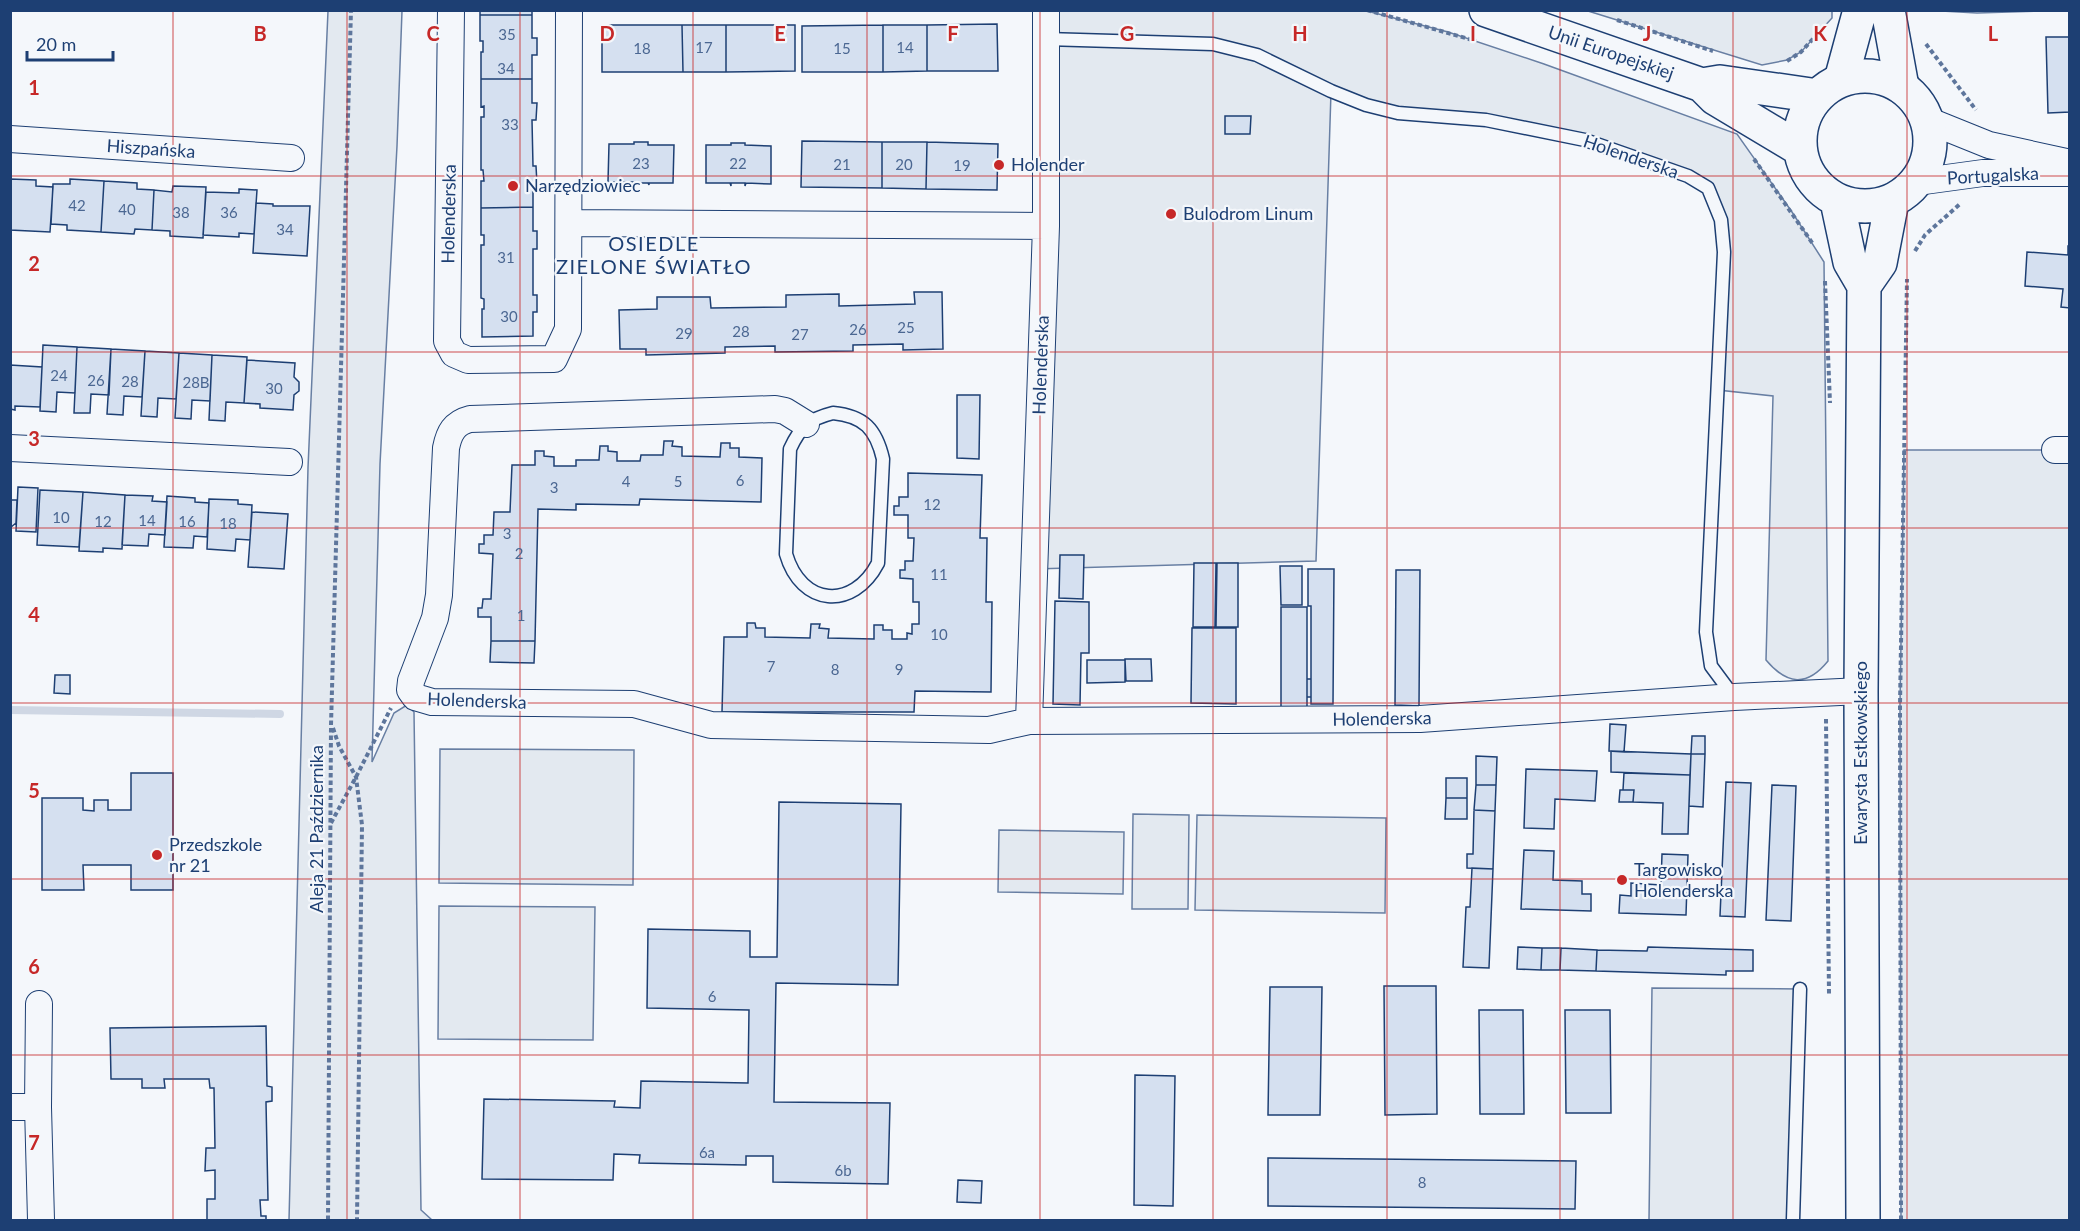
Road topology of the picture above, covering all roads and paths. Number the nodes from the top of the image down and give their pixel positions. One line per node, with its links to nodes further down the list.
1 (351, 10): 33 (path)
2 (452, 10): 22 (street, Holenderska)
3 (569, 10): 22 (street, Holenderska)
4 (1046, 10): 9 (street, Holenderska)
5 (1486, 10): 11 (main road, Unii Europejskiej)
6 (1860, 10): 13 (main road)
7 (1888, 10): 12 (main road)
8 (1609, 17): 10 (path)
9 (1046, 39): 23 (street, Holenderska); 31 (lane, Holenderska)
10 (1718, 52)
11 (1702, 85): 13 (main road, Unii Europejskiej); 16 (main road, Unii Europejskiej)
12 (1902, 87): 13 (main road); 14 (main road)
13 (1829, 88): 16 (main road)
14 (1927, 120): 18 (street, Portugalska); 20 (main road)
15 (10, 140): 17 (street, Hiszpańska)
16 (1800, 149): 21 (main road)
17 (291, 158)
18 (2070, 163)
19 (2070, 173): 20 (street, Portugalska)
20 (1904, 191): 21 (main road); 25 (main road)
21 (1837, 201): 25 (main road, Ewarysta Estkowskiego)
22 (570, 223): 23 (street)
23 (1046, 226): 32 (street, Holenderska)
24 (1907, 275): 47 (path)
25 (1864, 286): 30 (main road, Ewarysta Estkowskiego)
26 (806, 424): 26 (lane); 29 (street, Holenderska)
27 (10, 448): 28 (street)
28 (289, 462)
29 (410, 690): 32 (street, Holenderska); 35 (path)
30 (1861, 691): 31 (street, Holenderska); 46 (main road, Ewarysta Estkowskiego)
31 (1734, 697): 32 (street, Holenderska)
32 (1029, 721)
33 (331, 725): 35 (path, Aleja 21 Października); 36 (path, Aleja 21 Października)
34 (1826, 726): 38 (path)
35 (356, 777): 36 (path); 44 (path, Aleja 21 Października)
36 (330, 824): 43 (path, Aleja 21 Października)
37 (1800, 989): 45 (lane)
38 (1829, 999)
39 (39, 1004): 41 (street)
40 (10, 1107): 41 (street)
41 (38, 1107): 42 (street)
42 (41, 1221)
43 (328, 1221)
44 (357, 1221)
45 (1793, 1221)
46 (1863, 1221)
47 (1901, 1221)

